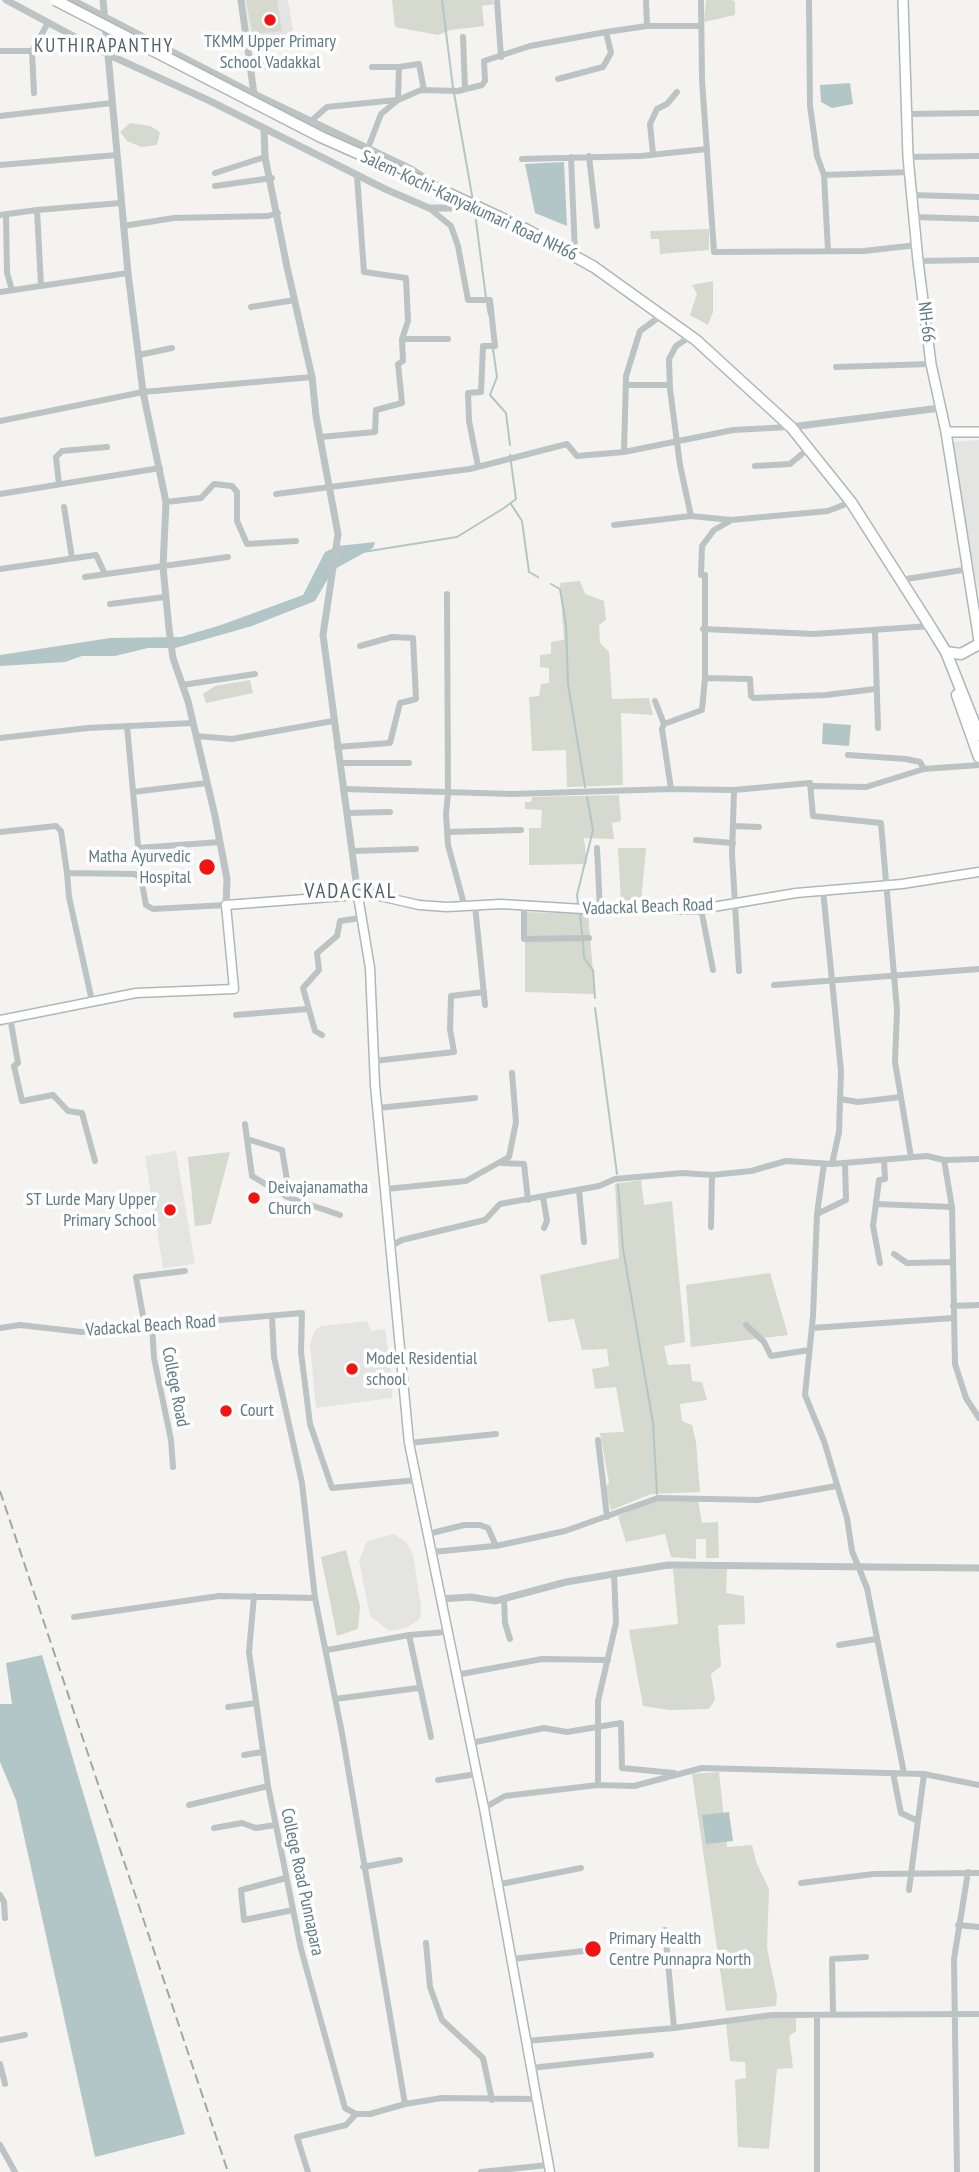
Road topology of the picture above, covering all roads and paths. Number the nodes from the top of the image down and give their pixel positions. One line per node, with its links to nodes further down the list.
1 (6, 0): 12 (street)
2 (55, 0): 57 (highway, Salem-Kochi-Kanyakumari Road NH66, bridge)
3 (72, 0): 11 (street)
4 (103, 0): 11 (street)
5 (241, 0): 17 (street)
6 (497, 0): 23 (street)
7 (646, 0): 13 (street)
8 (701, 0): 14 (street)
9 (809, 0): 53 (street)
10 (903, 0): 36 (main road, NH-66)
11 (105, 15): 21 (street); 32 (street)
12 (48, 23): 20 (street); 21 (street)
13 (647, 26): 14 (street); 15 (street)
14 (701, 26): 41 (street)
15 (606, 32): 23 (street); 27 (street)
16 (463, 37): 29 (street)
17 (247, 41): 18 (street); 22 (street)
18 (210, 45)
19 (0, 51): 20 (street)
20 (32, 51): 31 (street)
21 (107, 54): 34 (street); 39 (street)
22 (249, 57): 24 (street); 32 (street)
23 (501, 57): 29 (street)
24 (286, 67)
25 (372, 67): 26 (street)
26 (399, 67): 28 (street); 33 (street)
27 (558, 79)
28 (424, 90): 29 (street); 33 (street)
29 (461, 90)
30 (677, 92): 43 (street)
31 (34, 93)
32 (254, 94): 38 (street)
33 (398, 100): 38 (street); 40 (street)
34 (111, 103): 37 (street); 42 (street)
35 (979, 113): 36 (street)
36 (907, 114): 47 (main road, NH-66)
37 (0, 116)
38 (311, 121): 40 (street)
39 (264, 130): 46 (street); 54 (street)
40 (368, 148): 57 (street)
41 (707, 149): 43 (street); 71 (street)
42 (117, 155): 50 (street); 60 (street)
43 (653, 155): 44 (street)
44 (589, 156): 48 (street); 69 (street)
45 (979, 156): 47 (street)
46 (265, 157): 52 (street); 55 (street)
47 (908, 157): 51 (main road, NH-66)
48 (570, 158): 49 (street); 72 (street)
49 (522, 159)
50 (0, 165)
51 (910, 172): 53 (street); 58 (main road, NH-66)
52 (215, 173)
53 (824, 175): 71 (street)
54 (357, 176): 61 (street); 83 (street)
55 (272, 178): 56 (street); 64 (street)
56 (215, 186)
57 (443, 191): 62 (highway, Salem-Kochi-Kanyakumari Road NH66)
58 (912, 195): 59 (street); 66 (main road, NH-66)
59 (979, 197)
60 (121, 203): 63 (street); 68 (street)
61 (429, 208): 62 (street); 103 (street)
62 (478, 208): 72 (highway, Salem-Kochi-Kanyakumari Road NH66)
63 (37, 210): 65 (street); 76 (street)
64 (278, 213): 68 (street); 79 (street)
65 (3, 215): 77 (street)
66 (914, 217): 67 (street); 70 (main road, NH-66)
67 (979, 219)
68 (123, 226): 75 (street)
69 (597, 226)
70 (917, 245): 71 (street); 74 (main road, NH-66)
71 (828, 251)
72 (575, 254): 81 (highway, Salem-Kochi-Kanyakumari Road NH66)
73 (979, 260): 74 (street)
74 (918, 261): 87 (main road, NH-66)
75 (128, 273): 76 (street); 86 (street)
76 (41, 286): 77 (street)
77 (12, 290): 78 (street)
78 (0, 292)
79 (295, 300): 80 (street); 89 (street)
80 (251, 307)
81 (662, 315): 82 (highway, Salem-Kochi-Kanyakumari Road NH66); 90 (street)
82 (691, 337): 91 (street); 95 (highway, Salem-Kochi-Kanyakumari Road NH66)
83 (402, 339): 84 (street); 98 (street)
84 (448, 339)
85 (172, 348): 86 (street)
86 (139, 355): 92 (street)
87 (931, 364): 88 (street); 93 (main road, NH-66)
88 (836, 367)
89 (313, 377): 92 (street); 98 (street)
90 (626, 385): 91 (street); 102 (street)
91 (670, 385): 99 (street)
92 (143, 392): 94 (street); 105 (street)
93 (940, 408): 95 (street); 96 (main road, NH-66)
94 (0, 421)
95 (792, 427): 99 (street); 101 (highway, Salem-Kochi-Kanyakumari Road NH66)
96 (946, 432): 97 (main road); 121 (main road, NH-66)
97 (979, 432)
98 (320, 437): 107 (street)
99 (678, 440): 102 (street); 113 (street)
100 (107, 447): 106 (street)
101 (808, 449): 104 (street); 111 (highway, Salem-Kochi-Kanyakumari Road NH66)
102 (624, 452): 103 (street)
103 (478, 466): 107 (street)
104 (755, 466)
105 (160, 468): 106 (street); 110 (street)
106 (60, 484): 108 (street)
107 (329, 487): 109 (street); 139 (street)
108 (0, 494)
109 (276, 494)
110 (166, 502): 116 (street); 119 (street)
111 (851, 502): 114 (street); 124 (highway, Salem-Kochi-Kanyakumari Road NH66)
112 (64, 507): 118 (street)
113 (691, 516): 114 (street); 115 (street)
114 (731, 520): 129 (street)
115 (614, 526)
116 (296, 541)
117 (228, 557): 119 (street)
118 (72, 558): 120 (street); 122 (street)
119 (163, 567): 122 (street); 126 (street)
120 (0, 569)
121 (969, 569): 124 (street); 131 (main road, NH-66)
122 (105, 574): 123 (street)
123 (85, 576)
124 (900, 580): 128 (highway, Salem-Kochi-Kanyakumari Road NH66)
125 (447, 594): 160 (street)
126 (165, 597): 127 (street); 136 (street)
127 (110, 604)
128 (930, 626): 130 (street); 133 (highway, Salem-Kochi-Kanyakumari Road NH66); 149 (highway)
129 (703, 629): 130 (street); 135 (street)
130 (875, 631): 137 (street)
131 (979, 643): 133 (highway)
132 (360, 646): 147 (street)
133 (946, 652): 144 (highway, Salem-Kochi-Kanyakumari Road NH66)
134 (256, 674): 136 (street)
135 (705, 678): 137 (street); 141 (street)
136 (182, 685): 140 (street)
137 (875, 689): 143 (street)
138 (655, 701): 141 (street)
139 (333, 721): 145 (street); 147 (street)
140 (193, 723): 142 (street); 145 (street)
141 (664, 724): 157 (street)
142 (128, 726): 146 (street); 159 (street)
143 (878, 728)
144 (979, 735)
145 (196, 736): 154 (street)
146 (0, 738)
147 (337, 747): 150 (street)
148 (848, 755): 153 (street)
149 (979, 757)
150 (340, 763): 151 (street); 156 (street)
151 (409, 763)
152 (979, 765): 153 (street)
153 (924, 769): 155 (street)
154 (206, 783): 159 (street); 169 (street)
155 (813, 786): 158 (street); 178 (street)
156 (343, 789): 160 (street); 162 (street)
157 (671, 789): 158 (street); 160 (street)
158 (734, 790): 163 (street)
159 (133, 792): 172 (street)
160 (448, 794): 167 (street)
161 (390, 811): 162 (street)
162 (347, 813): 174 (street)
163 (734, 826): 164 (street); 170 (street)
164 (759, 827)
165 (521, 830): 167 (street)
166 (0, 832): 176 (street)
167 (447, 832): 182 (street)
168 (696, 840): 170 (street)
169 (220, 842): 172 (street); 183 (street)
170 (733, 843): 181 (street)
171 (597, 848): 187 (street)
172 (138, 849): 177 (street)
173 (416, 849): 174 (street)
174 (353, 851): 180 (street)
175 (979, 872): 178 (main road, Vadackal Beach Road)
176 (67, 873): 177 (street); 197 (street)
177 (141, 878): 183 (street)
178 (885, 885): 179 (main road, Vadackal Beach Road); 193 (street)
179 (823, 891): 181 (main road, Vadackal Beach Road); 194 (street)
180 (358, 896): 182 (main road, Vadackal Beach Road); 183 (main road, Vadackal Beach Road); 188 (main road)
181 (735, 903): 186 (main road, Vadackal Beach Road); 192 (street)
182 (464, 904): 184 (main road, Vadackal Beach Road)
183 (226, 905): 197 (main road)
184 (475, 905): 185 (main road, Vadackal Beach Road); 196 (street)
185 (524, 906): 187 (main road, Vadackal Beach Road); 189 (street)
186 (701, 909): 187 (main road, Vadackal Beach Road); 191 (street)
187 (600, 910)
188 (361, 918): 199 (street); 204 (main road)
189 (585, 938)
190 (979, 969): 193 (street)
191 (713, 970)
192 (739, 971)
193 (893, 977): 194 (street); 206 (street)
194 (831, 979): 195 (street); 208 (street)
195 (774, 985)
196 (484, 992): 198 (street); 204 (street)
197 (92, 1001): 201 (main road)
198 (485, 1005)
199 (307, 1009): 200 (street); 203 (street)
200 (236, 1015)
201 (10, 1017): 202 (main road); 216 (street)
202 (0, 1020)
203 (322, 1035)
204 (374, 1061): 209 (main road)
205 (512, 1073): 217 (street)
206 (901, 1097): 208 (street); 212 (street)
207 (475, 1098): 209 (street)
208 (840, 1099): 220 (street)
209 (378, 1108): 222 (main road)
210 (245, 1124): 211 (street)
211 (247, 1139): 225 (street); 225 (street)
212 (911, 1157): 214 (street); 215 (street)
213 (979, 1159): 215 (street)
214 (884, 1160): 218 (street); 227 (street)
215 (944, 1160): 228 (street)
216 (95, 1161)
217 (502, 1163): 222 (street); 226 (street)
218 (845, 1163): 220 (street); 229 (street)
219 (824, 1164): 220 (street); 221 (street); 229 (street)
220 (832, 1164)
221 (712, 1175): 223 (street); 231 (street)
222 (386, 1189): 234 (main road)
223 (579, 1190): 224 (street); 233 (street)
224 (543, 1197): 226 (street); 232 (street)
225 (290, 1198): 230 (street)
226 (528, 1200): 234 (street)
227 (876, 1204): 228 (street); 237 (street)
228 (952, 1207): 236 (street)
229 (817, 1214): 246 (street)
230 (341, 1215)
231 (711, 1227)
232 (544, 1228)
233 (584, 1242)
234 (389, 1247): 251 (main road)
235 (894, 1254): 236 (street)
236 (952, 1262): 240 (street)
237 (880, 1263)
238 (186, 1271): 244 (street, College Road)
239 (979, 1305): 240 (street)
240 (953, 1306): 242 (street)
241 (272, 1316): 244 (street, Vadackal Beach Road); 253 (street, Vadackal Beach Road); 263 (street)
242 (953, 1318): 246 (street); 248 (street)
243 (746, 1325): 247 (street)
244 (148, 1326): 245 (street, Vadackal Beach Road); 252 (street, College Road)
245 (0, 1328)
246 (811, 1328): 247 (street)
247 (809, 1350): 254 (street)
248 (979, 1418)
249 (496, 1434): 251 (street)
250 (598, 1440): 255 (street)
251 (409, 1443): 253 (main road)
252 (173, 1466)
253 (417, 1480): 256 (main road)
254 (836, 1486): 255 (street); 259 (street)
255 (607, 1517): 257 (street)
256 (428, 1534): 257 (street); 258 (main road)
257 (494, 1546): 258 (street)
258 (432, 1552): 264 (main road)
259 (856, 1567): 260 (street); 261 (street); 270 (street)
260 (979, 1568)
261 (614, 1573): 265 (street); 273 (street)
262 (254, 1596): 263 (street); 266 (street); 277 (street, College Road Punnapara)
263 (315, 1598): 272 (street)
264 (440, 1599): 265 (street); 267 (main road)
265 (503, 1599): 269 (street)
266 (74, 1617)
267 (446, 1632): 268 (street); 274 (main road)
268 (409, 1635): 272 (street); 275 (street)
269 (510, 1639)
270 (876, 1639): 271 (street); 285 (street)
271 (839, 1645)
272 (327, 1650): 276 (street)
273 (608, 1660): 274 (street); 279 (street)
274 (456, 1675): 281 (main road)
275 (418, 1688): 276 (street); 280 (street)
276 (335, 1699): 299 (street)
277 (256, 1703): 278 (street); 282 (street, College Road Punnapara)
278 (228, 1707)
279 (597, 1727): 281 (street); 288 (street); 291 (street)
280 (430, 1737)
281 (471, 1743): 287 (main road)
282 (262, 1752): 283 (street); 290 (street, College Road Punnapara)
283 (244, 1755)
284 (893, 1773): 285 (street); 288 (street); 295 (street)
285 (904, 1773): 286 (street)
286 (924, 1773): 292 (street); 295 (street)
287 (477, 1774): 289 (street); 294 (main road)
288 (676, 1774): 291 (street)
289 (438, 1780)
290 (268, 1786): 293 (street); 296 (street, College Road Punnapara)
291 (598, 1786): 294 (street)
292 (979, 1786)
293 (189, 1805)
294 (484, 1808): 306 (main road)
295 (918, 1821): 301 (street)
296 (275, 1825): 297 (street); 304 (street, College Road Punnapara)
297 (214, 1828)
298 (400, 1860): 299 (street)
299 (363, 1867): 333 (street)
300 (581, 1868): 306 (street)
301 (912, 1871): 302 (street); 305 (street); 307 (street)
302 (968, 1872): 303 (street); 312 (street)
303 (979, 1873)
304 (286, 1878): 310 (street, College Road Punnapara); 310 (street)
305 (801, 1883)
306 (496, 1885): 318 (main road)
307 (909, 1890)
308 (0, 1895): 309 (street)
309 (2, 1903): 311 (street)
310 (293, 1910): 334 (street, College Road Punnapara)
311 (5, 1918)
312 (958, 1926): 313 (street); 320 (street)
313 (979, 1927)
314 (665, 1930): 323 (street)
315 (426, 1944): 332 (street)
316 (584, 1951): 318 (street)
317 (866, 1957): 319 (street)
318 (512, 1959): 326 (main road)
319 (833, 2013): 320 (street); 322 (street)
320 (954, 2014): 321 (street); 341 (street)
321 (979, 2014)
322 (817, 2015): 323 (street); 340 (street)
323 (674, 2028): 326 (street)
324 (24, 2035): 325 (street)
325 (0, 2040)
326 (527, 2041): 329 (main road)
327 (650, 2055): 329 (street)
328 (0, 2064): 330 (street)
329 (531, 2068): 331 (main road)
330 (5, 2084)
331 (537, 2099): 332 (street); 336 (main road)
332 (492, 2100): 333 (street)
333 (405, 2104): 334 (street)
334 (356, 2114): 338 (street)
335 (0, 2145): 337 (street)
336 (549, 2169): 339 (street)
337 (15, 2172)
338 (308, 2172)
339 (481, 2172)
340 (817, 2172)
341 (957, 2172)

